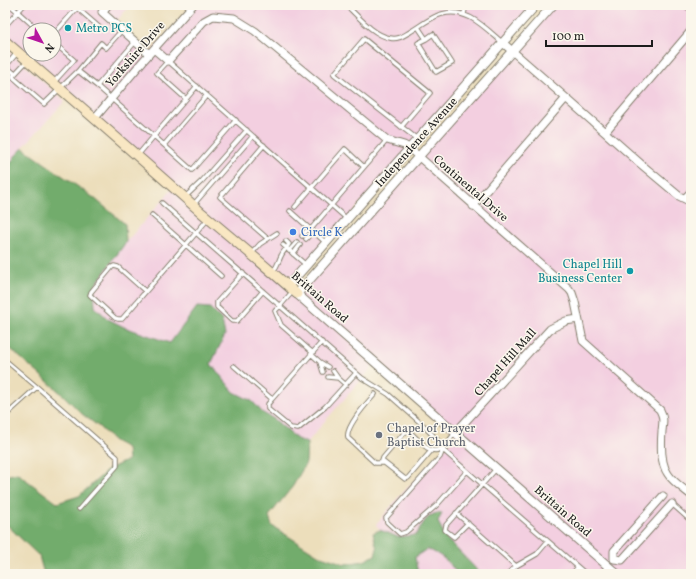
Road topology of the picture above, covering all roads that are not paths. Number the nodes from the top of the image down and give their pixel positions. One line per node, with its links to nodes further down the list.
1 (10, 5): 11 (lane)
2 (24, 5): 11 (lane)
3 (108, 5): 18 (street)
4 (193, 5): 25 (street, Yorkshire Drive)
5 (346, 5): 17 (lane)
6 (466, 5): 12 (lane)
7 (536, 5): 23 (street, Independence Avenue)
8 (553, 5): 26 (street, Independence Avenue)
9 (688, 5): 10 (street)
10 (691, 7)
11 (18, 12): 13 (lane); 15 (lane)
12 (464, 14): 17 (lane); 23 (lane)
13 (29, 22)
14 (62, 25): 16 (lane)
15 (5, 26)
16 (99, 27)
17 (418, 27): 20 (lane)
18 (122, 30): 22 (street); 32 (lane)
19 (691, 31): 45 (street)
20 (426, 39): 20 (lane)
21 (5, 41): 27 (main road, Brittain Road)
22 (136, 41): 25 (street); 35 (lane)
23 (503, 43): 26 (street); 48 (street, Independence Avenue)
24 (62, 50): 34 (lane)
25 (152, 51): 29 (street); 39 (street, Yorkshire Drive)
26 (512, 51): 38 (street); 54 (street, Independence Avenue)
27 (18, 52): 28 (main road, Brittain Road); 31 (lane)
28 (22, 56)
29 (168, 61): 36 (lane); 40 (lane); 49 (street, Continental Drive)
30 (29, 62): 33 (lane); 34 (main road, Brittain Road)
31 (5, 66): 33 (lane)
32 (78, 71): 34 (lane); 35 (lane)
33 (15, 74): 34 (lane)
34 (57, 86): 41 (main road, Brittain Road)
35 (97, 86): 39 (lane)
36 (197, 86): 37 (lane); 40 (lane)
37 (207, 95): 42 (lane); 50 (lane)
38 (566, 98): 45 (street); 63 (street)
39 (110, 99): 41 (street, Yorkshire Drive); 46 (lane)
40 (186, 99): 46 (lane)
41 (94, 119): 53 (main road, Brittain Road)
42 (236, 120): 44 (lane); 50 (lane)
43 (401, 127): 43 (lane); 48 (lane)
44 (246, 130): 47 (lane); 58 (lane)
45 (605, 132): 59 (street)
46 (154, 136): 50 (lane); 53 (lane)
47 (254, 136): 51 (lane); 61 (lane)
48 (417, 139): 52 (street, Independence Avenue)
49 (387, 140): 52 (street, Continental Drive); 55 (lane)
50 (164, 146)
51 (264, 146): 56 (lane); 73 (lane)
52 (409, 148): 54 (street, Continental Drive); 68 (street, Independence Avenue)
53 (138, 155): 58 (main road, Brittain Road)
54 (419, 157): 63 (street, Continental Drive); 87 (street, Independence Avenue)
55 (364, 167): 56 (lane); 62 (lane)
56 (312, 188): 62 (lane); 64 (lane)
57 (691, 192): 59 (street)
58 (185, 197): 61 (main road, Brittain Road)
59 (688, 200)
60 (162, 203): 70 (lane)
61 (194, 205): 67 (main road, Brittain Road)
62 (331, 205): 68 (lane); 69 (lane)
63 (473, 206): 91 (street, Continental Drive)
64 (295, 207)
65 (290, 211): 69 (lane)
66 (152, 215): 77 (lane)
67 (209, 218): 70 (lane); 82 (main road, Brittain Road)
68 (347, 218): 76 (street, Independence Avenue)
69 (311, 229): 72 (lane); 76 (lane)
70 (196, 233): 77 (lane); 85 (lane)
71 (277, 233): 73 (lane)
72 (304, 237)
73 (268, 240): 82 (lane)
74 (286, 241): 80 (lane)
75 (298, 243): 80 (lane)
76 (326, 243): 83 (street, Independence Avenue)
77 (186, 245): 86 (lane); 88 (lane)
78 (283, 245): 80 (lane)
79 (279, 250): 81 (lane)
80 (290, 251): 81 (lane); 83 (lane)
81 (283, 253): 84 (lane)
82 (251, 254): 84 (main road, Brittain Road)
83 (306, 265): 87 (street, Independence Avenue)
84 (272, 272): 87 (main road, Brittain Road)
85 (242, 273): 89 (lane); 89 (lane)
86 (221, 276)
87 (293, 290): 90 (lane); 108 (street, Brittain Road)
88 (145, 291): 88 (lane)
89 (263, 291): 90 (lane)
90 (280, 306): 92 (lane); 93 (lane)
91 (578, 319): 108 (street, Chapel Hill Mall); 115 (street, Continental Drive)
92 (322, 342): 93 (lane); 100 (lane)
93 (312, 354): 95 (lane); 106 (lane)
94 (5, 360): 104 (lane)
95 (320, 362): 97 (lane); 99 (lane)
96 (234, 366): 106 (lane)
97 (329, 366)
98 (334, 370): 102 (lane)
99 (324, 371)
100 (356, 373): 103 (lane); 109 (lane)
101 (329, 376): 102 (lane)
102 (338, 378): 103 (lane)
103 (346, 384): 106 (lane)
104 (37, 387): 107 (lane); 118 (lane)
105 (374, 394): 111 (lane)
106 (272, 399)
107 (5, 416)
108 (456, 433): 109 (lane); 112 (street, Brittain Road)
109 (443, 448): 110 (lane); 113 (lane); 113 (lane)
110 (431, 451): 111 (lane); 111 (lane)
111 (384, 463)
112 (496, 469): 114 (lane); 125 (street, Brittain Road)
113 (467, 471): 114 (lane)
114 (483, 484): 119 (lane); 122 (lane)
115 (691, 495)
116 (663, 496): 123 (street)
117 (672, 504): 120 (lane); 123 (street)
118 (79, 509)
119 (456, 513): 121 (lane); 121 (lane)
120 (691, 521)
121 (468, 523): 124 (lane)
122 (548, 541): 124 (lane); 126 (lane)
123 (614, 559): 125 (street)
124 (516, 566): 127 (lane)
125 (608, 566): 130 (lane); 131 (street, Brittain Road)
126 (578, 567): 128 (lane); 129 (lane)
127 (508, 574)
128 (572, 574)
129 (586, 574)
130 (601, 574)
131 (617, 574)

